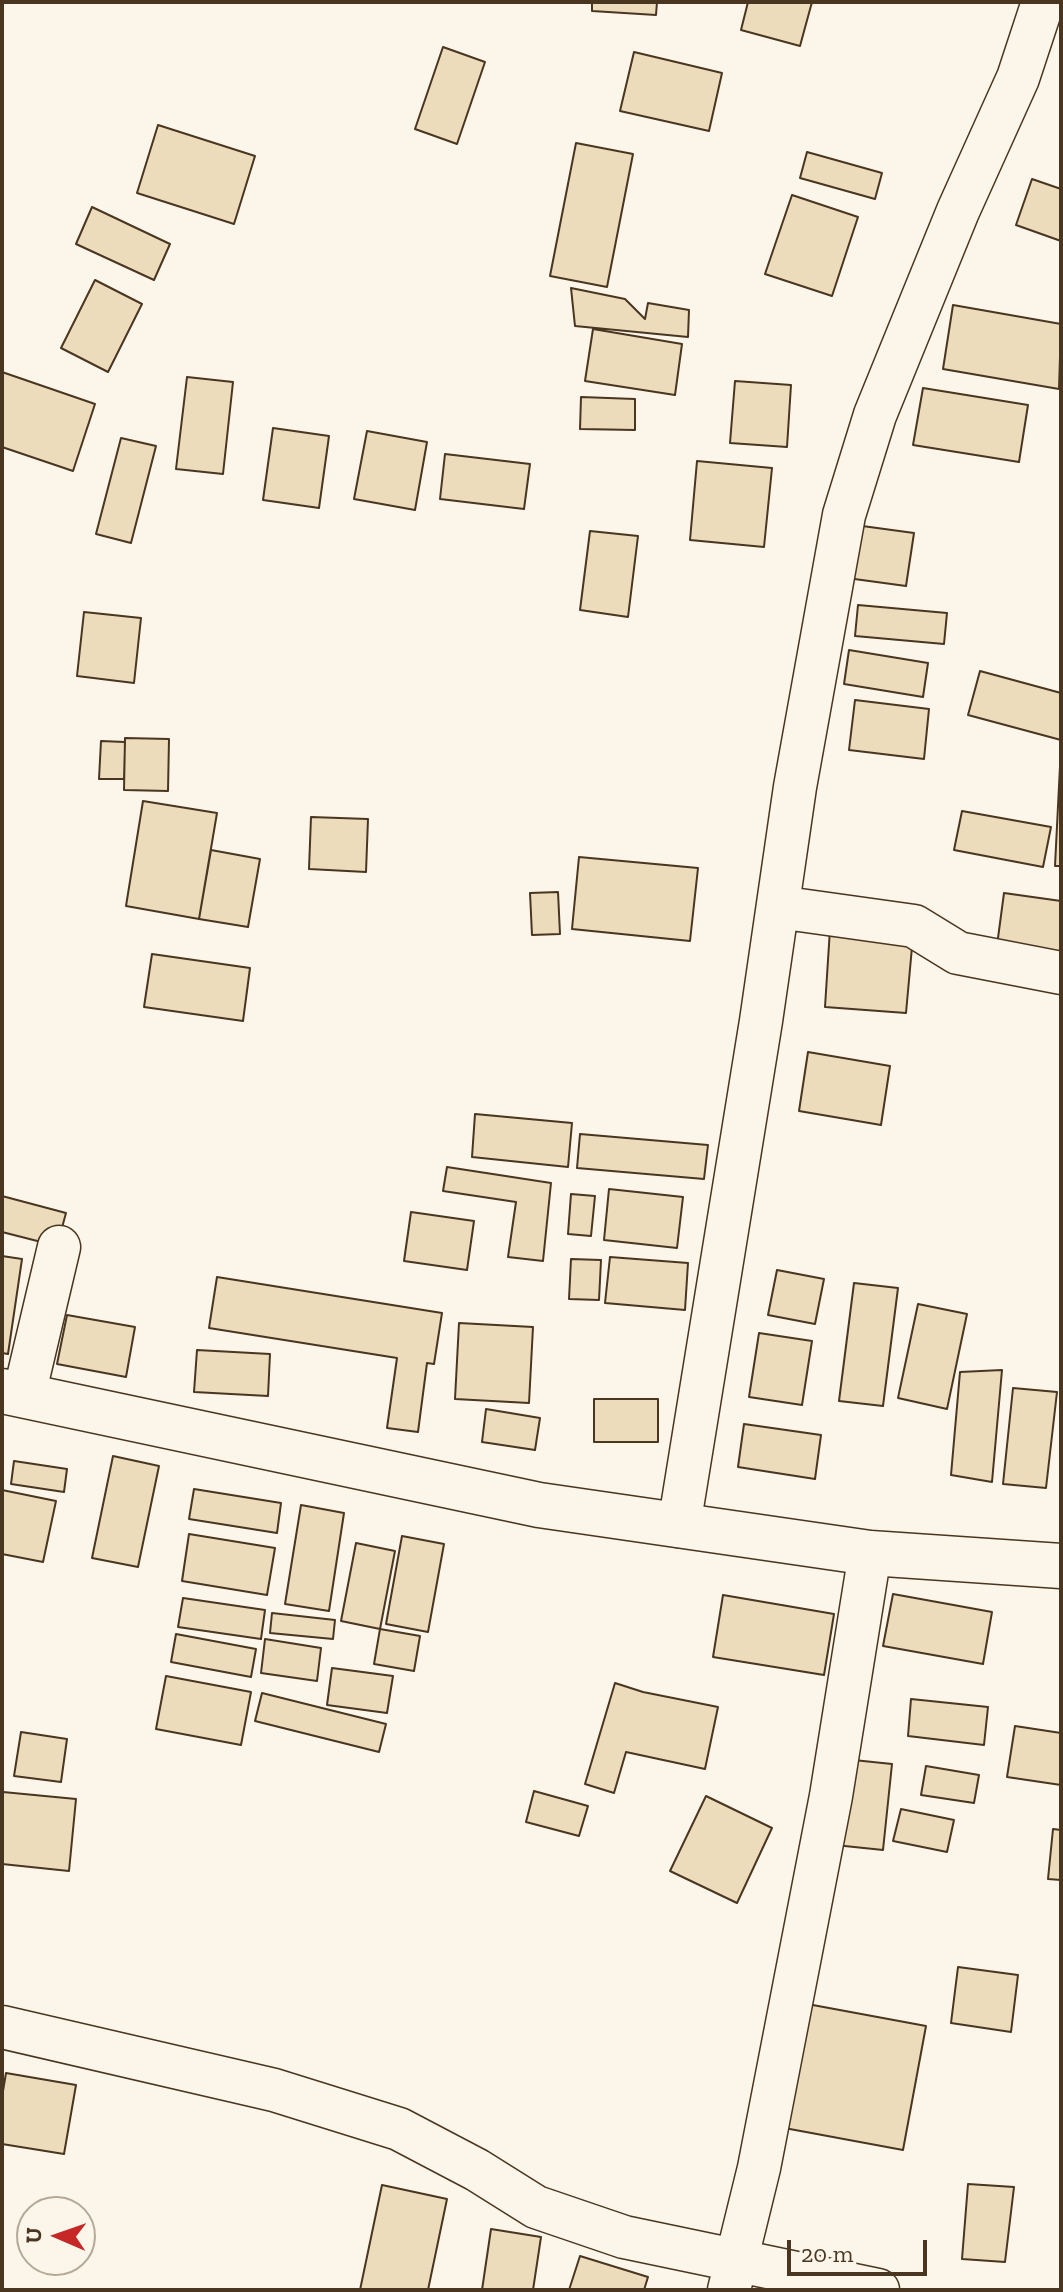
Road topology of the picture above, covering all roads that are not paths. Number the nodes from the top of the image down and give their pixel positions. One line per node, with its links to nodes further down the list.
1 (1043, 2): 2 (street)
2 (778, 907): 3 (street); 6 (street)
3 (1061, 973)
4 (59, 1247): 5 (street)
5 (13, 1393): 6 (street)
6 (679, 1526): 7 (street)
7 (870, 1553): 8 (street); 10 (street)
8 (1061, 1566)
9 (2, 2027): 10 (street)
10 (733, 2274): 11 (street)
11 (878, 2290)

